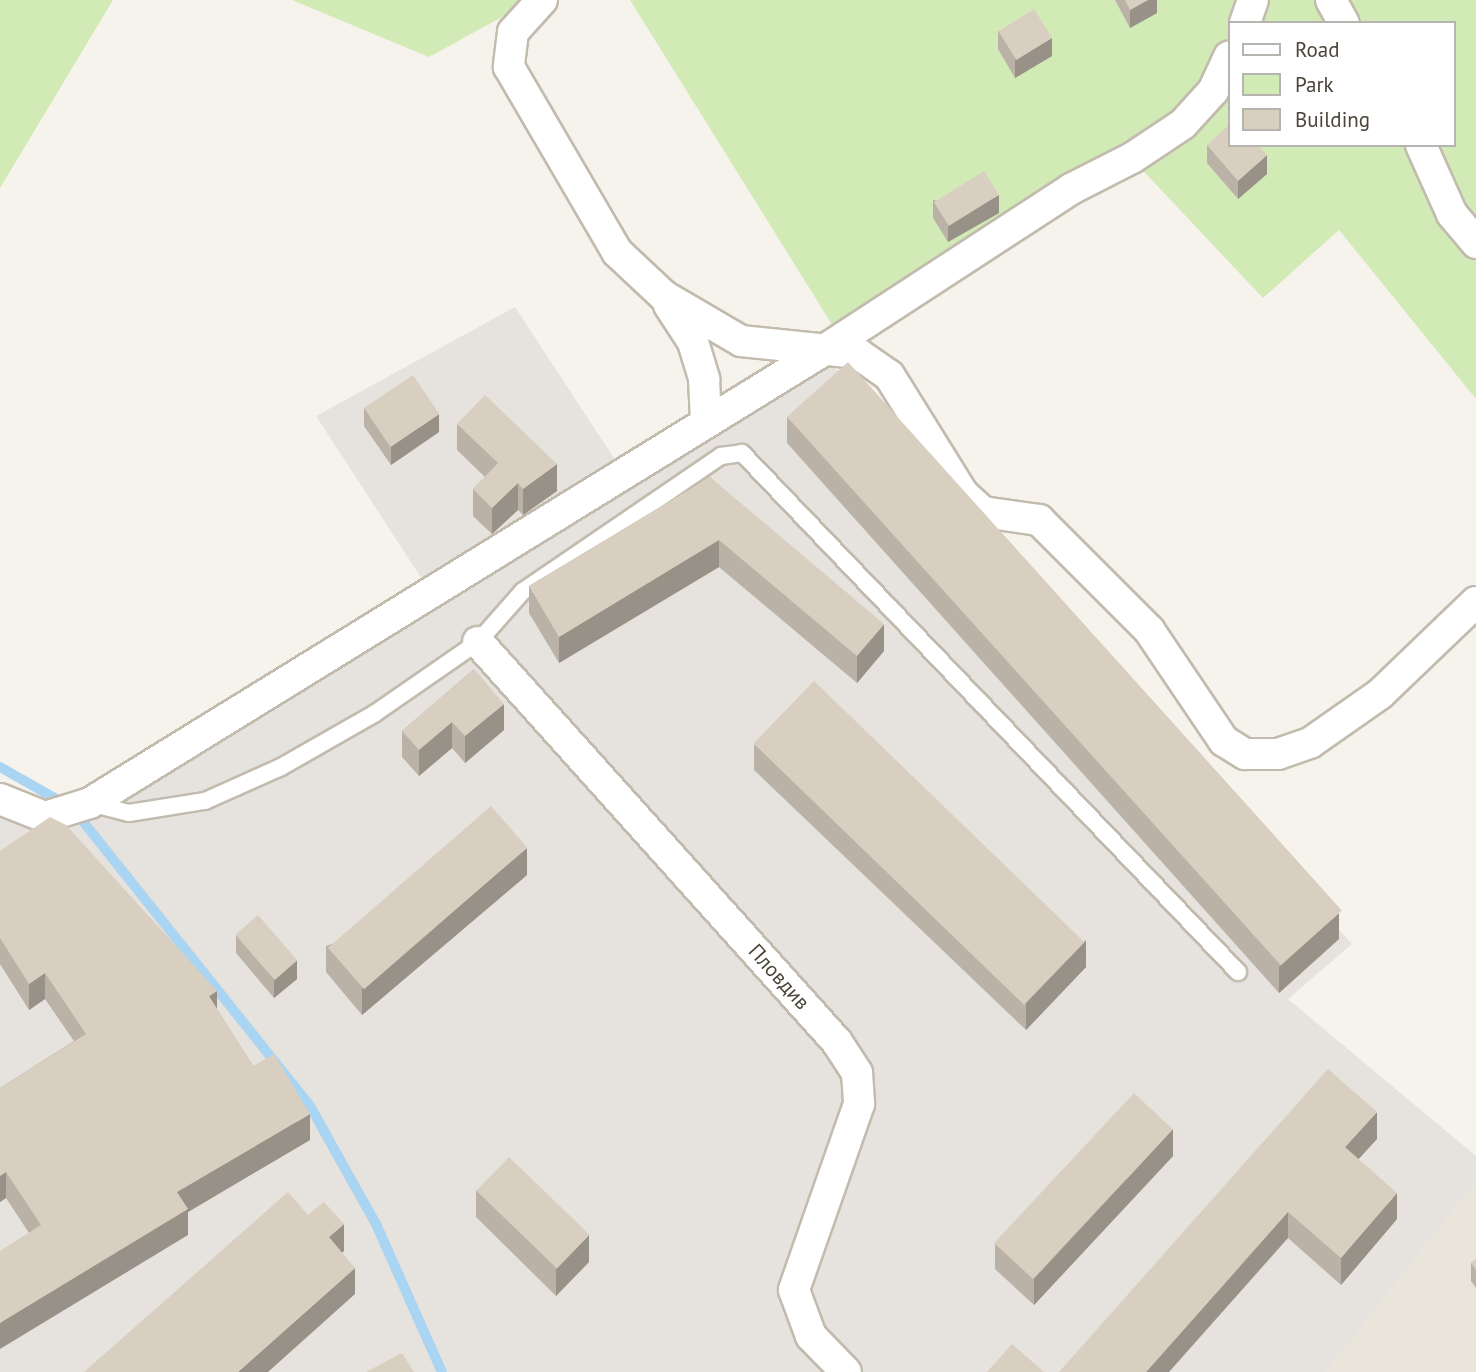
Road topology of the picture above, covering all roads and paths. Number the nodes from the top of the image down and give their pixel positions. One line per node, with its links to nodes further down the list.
1 (542, 0): 9 (street)
2 (1252, 0): 4 (street)
3 (1331, 0): 5 (street)
4 (1246, 21)
5 (1343, 21)
6 (1228, 59): 10 (street)
7 (1422, 147): 8 (street)
8 (1476, 243)
9 (664, 296): 10 (street); 11 (street)
10 (821, 352): 11 (street); 12 (street)
11 (706, 422): 15 (street)
12 (1476, 602)
13 (478, 642): 15 (lane); 16 (lane); 17 (street, Пловдив)
14 (0, 799): 15 (street)
15 (90, 803)
16 (1238, 972)
17 (846, 1372)

